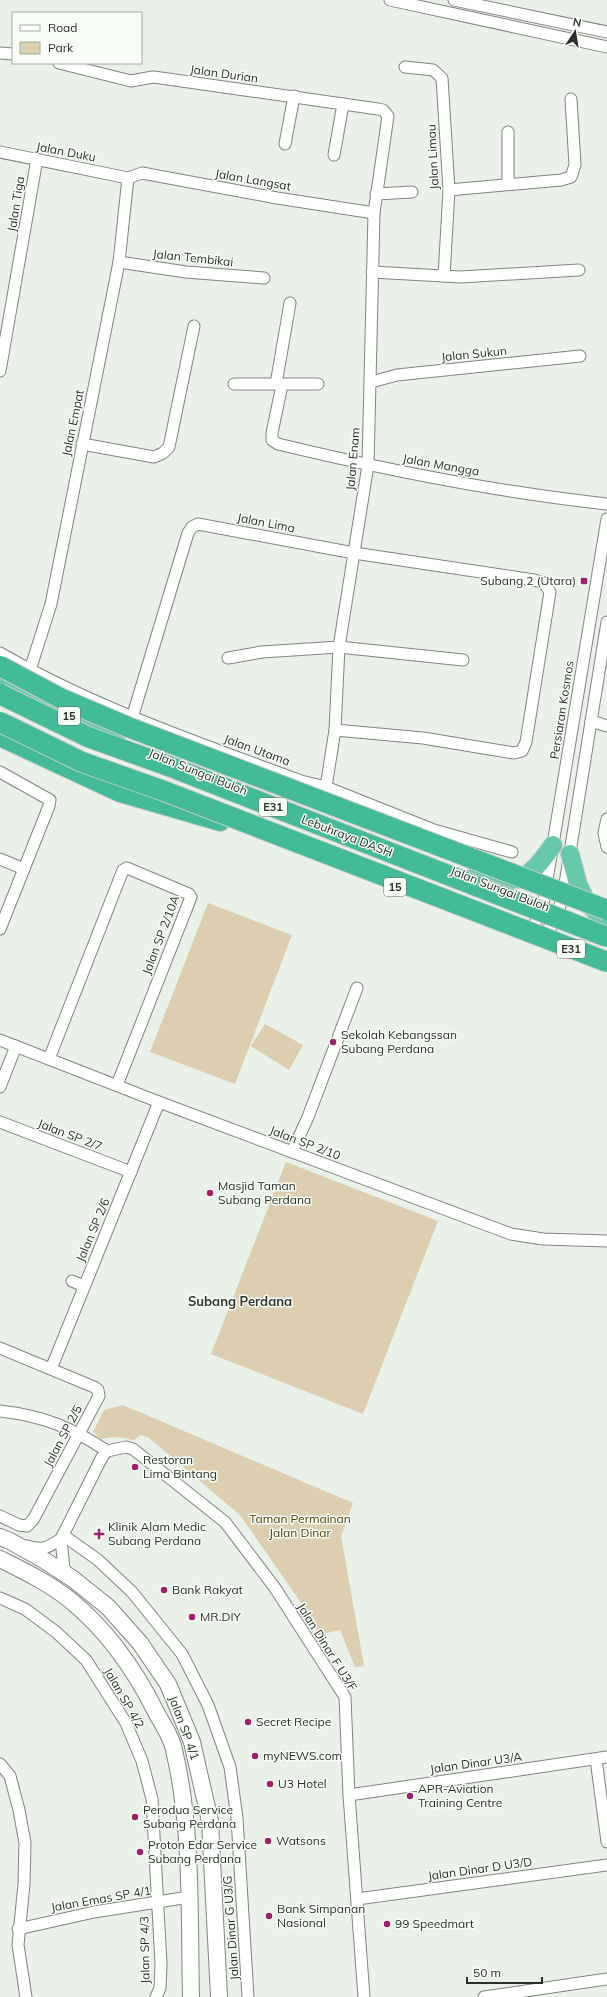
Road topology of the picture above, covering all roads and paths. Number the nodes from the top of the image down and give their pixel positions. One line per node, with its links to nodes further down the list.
1 (390, 0): 4 (street)
2 (454, 0): 3 (street)
3 (607, 32)
4 (607, 47)
5 (0, 53): 6 (street)
6 (12, 54)
7 (63, 64): 9 (street, Jalan Durian)
8 (405, 67): 20 (street, Jalan Limau)
9 (294, 96): 11 (street, Jalan Durian); 14 (street)
10 (571, 98): 19 (street)
11 (342, 104): 12 (street, Jalan Durian); 16 (street)
12 (386, 113): 22 (street, Jalan Enam)
13 (508, 132): 19 (street)
14 (285, 144)
15 (0, 152): 17 (street, Jalan Duku)
16 (334, 155)
17 (37, 160): 18 (street, Jalan Duku); 32 (street, Jalan Tiga)
18 (128, 178): 23 (street, Jalan Langsat); 24 (street, Jalan Empat)
19 (508, 184): 20 (street)
20 (449, 190): 27 (street, Jalan Limau)
21 (412, 192): 22 (street)
22 (376, 194): 23 (street, Jalan Enam)
23 (374, 213): 26 (street, Jalan Enam)
24 (119, 262): 28 (street, Jalan Tembikai); 37 (street, Jalan Empat)
25 (579, 270): 27 (street)
26 (372, 272): 27 (street); 33 (street, Jalan Enam)
27 (444, 276)
28 (264, 278)
29 (290, 303): 36 (street)
30 (194, 326): 37 (street)
31 (580, 356): 33 (street, Jalan Sukun)
32 (0, 371)
33 (371, 382): 38 (street, Jalan Enam)
34 (234, 384): 36 (street)
35 (318, 384): 36 (street)
36 (279, 385): 38 (street, Jalan Mangga)
37 (82, 444): 48 (street, Jalan Empat)
38 (368, 465): 39 (street, Jalan Mangga); 41 (street, Jalan Enam)
39 (607, 504)
40 (607, 519): 61 (street, Persiaran Kosmos)
41 (354, 553): 43 (street, Jalan Enam); 51 (street, Jalan Lima); 55 (street, Jalan Lima)
42 (607, 622): 52 (street)
43 (339, 647): 45 (street); 46 (street); 55 (street, Jalan Enam)
44 (0, 653): 48 (street, Jalan Utama)
45 (228, 658)
46 (463, 660)
47 (0, 666): 70 (highway, bridge)
48 (30, 670): 51 (street, Jalan Utama)
49 (0, 679): 67 (highway, Jalan Sungai Buloh / 15)
50 (0, 694): 75 (highway, Lebuhraya DASH / E31, bridge)
51 (132, 718): 58 (street, Jalan Utama)
52 (591, 721): 54 (street); 64 (street)
53 (0, 723): 60 (highway, 15); 77 (highway, Lebuhraya DASH / E31, bridge)
54 (607, 726)
55 (335, 730): 58 (street, Jalan Enam)
56 (0, 736): 60 (highway)
57 (0, 772): 66 (street)
58 (326, 787): 63 (street, Jalan Utama)
59 (607, 819): 62 (street)
60 (255, 831): 69 (highway, 15)
61 (553, 845): 67 (highway); 68 (street, Persiaran Kosmos)
62 (606, 846)
63 (512, 852)
64 (570, 854): 71 (street); 72 (highway)
65 (0, 859): 66 (street)
66 (24, 869): 73 (street)
67 (473, 878): 68 (highway, Jalan Sungai Buloh / 15)
68 (543, 904): 71 (highway, Jalan Sungai Buloh / 15); 76 (street, Persiaran Kosmos)
69 (451, 910): 76 (highway, 15); 78 (highway, 15)
70 (607, 910)
71 (559, 912): 74 (highway, Jalan Sungai Buloh / 15); 76 (street, Jalan Sungai Buloh)
72 (607, 924)
73 (0, 929)
74 (607, 931)
75 (607, 937)
76 (537, 939): 77 (highway, 15)
77 (607, 964)
78 (607, 969)
79 (357, 988): 87 (street)
80 (0, 1040): 81 (street, Jalan SP 2/10)
81 (16, 1046): 82 (street, Jalan SP 2/10); 84 (street)
82 (49, 1059): 83 (street, Jalan SP 2/10); 83 (street, Jalan SP 2/10A)
83 (117, 1085): 85 (street, Jalan SP 2/10)
84 (0, 1087)
85 (159, 1102): 87 (street, Jalan SP 2/10); 88 (street, Jalan SP 2/6)
86 (0, 1122): 88 (street, Jalan SP 2/7)
87 (292, 1152): 89 (street, Jalan SP 2/10)
88 (131, 1172): 91 (street, Jalan SP 2/6)
89 (607, 1241)
90 (72, 1281): 91 (street)
91 (84, 1286): 93 (street, Jalan SP 2/6)
92 (0, 1348): 93 (street)
93 (51, 1369): 95 (street, Jalan SP 2/5)
94 (0, 1411): 95 (street)
95 (80, 1433): 96 (street); 97 (street, Jalan SP 2/5)
96 (107, 1451): 98 (street); 108 (street, Jalan Dinar F U3/F)
97 (0, 1516)
98 (62, 1537): 99 (street); 103 (street); 120 (street, Jalan Dinar G U3/G)
99 (5, 1539): 103 (main road, Jalan SP 4/1)
100 (0, 1558): 102 (main road, Jalan SP 4/1)
101 (0, 1566): 102 (main road)
102 (34, 1576): 111 (main road, Jalan SP 4/1)
103 (73, 1579): 119 (main road, Jalan SP 4/1)
104 (0, 1598): 113 (street, Jalan SP 4/2)
105 (607, 1757): 106 (street, Jalan Dinar U3/A)
106 (596, 1759): 108 (street, Jalan Dinar U3/A); 109 (street)
107 (0, 1764): 114 (street)
108 (349, 1795): 112 (street, Jalan Dinar F U3/F)
109 (607, 1842)
110 (607, 1865): 112 (street, Jalan Dinar D U3/D)
111 (189, 1897): 113 (street, Jalan Emas SP 4/1); 118 (main road, Jalan SP 4/1)
112 (357, 1899): 121 (street, Jalan Dinar F U3/F)
113 (157, 1902): 114 (street, Jalan Emas SP 4/1); 117 (street, Jalan SP 4/3)
114 (18, 1929): 116 (street)
115 (607, 1979): 122 (street)
116 (26, 1997)
117 (156, 1997)
118 (191, 1997)
119 (219, 1997)
120 (248, 1997)
121 (364, 1997)
122 (484, 1997)

